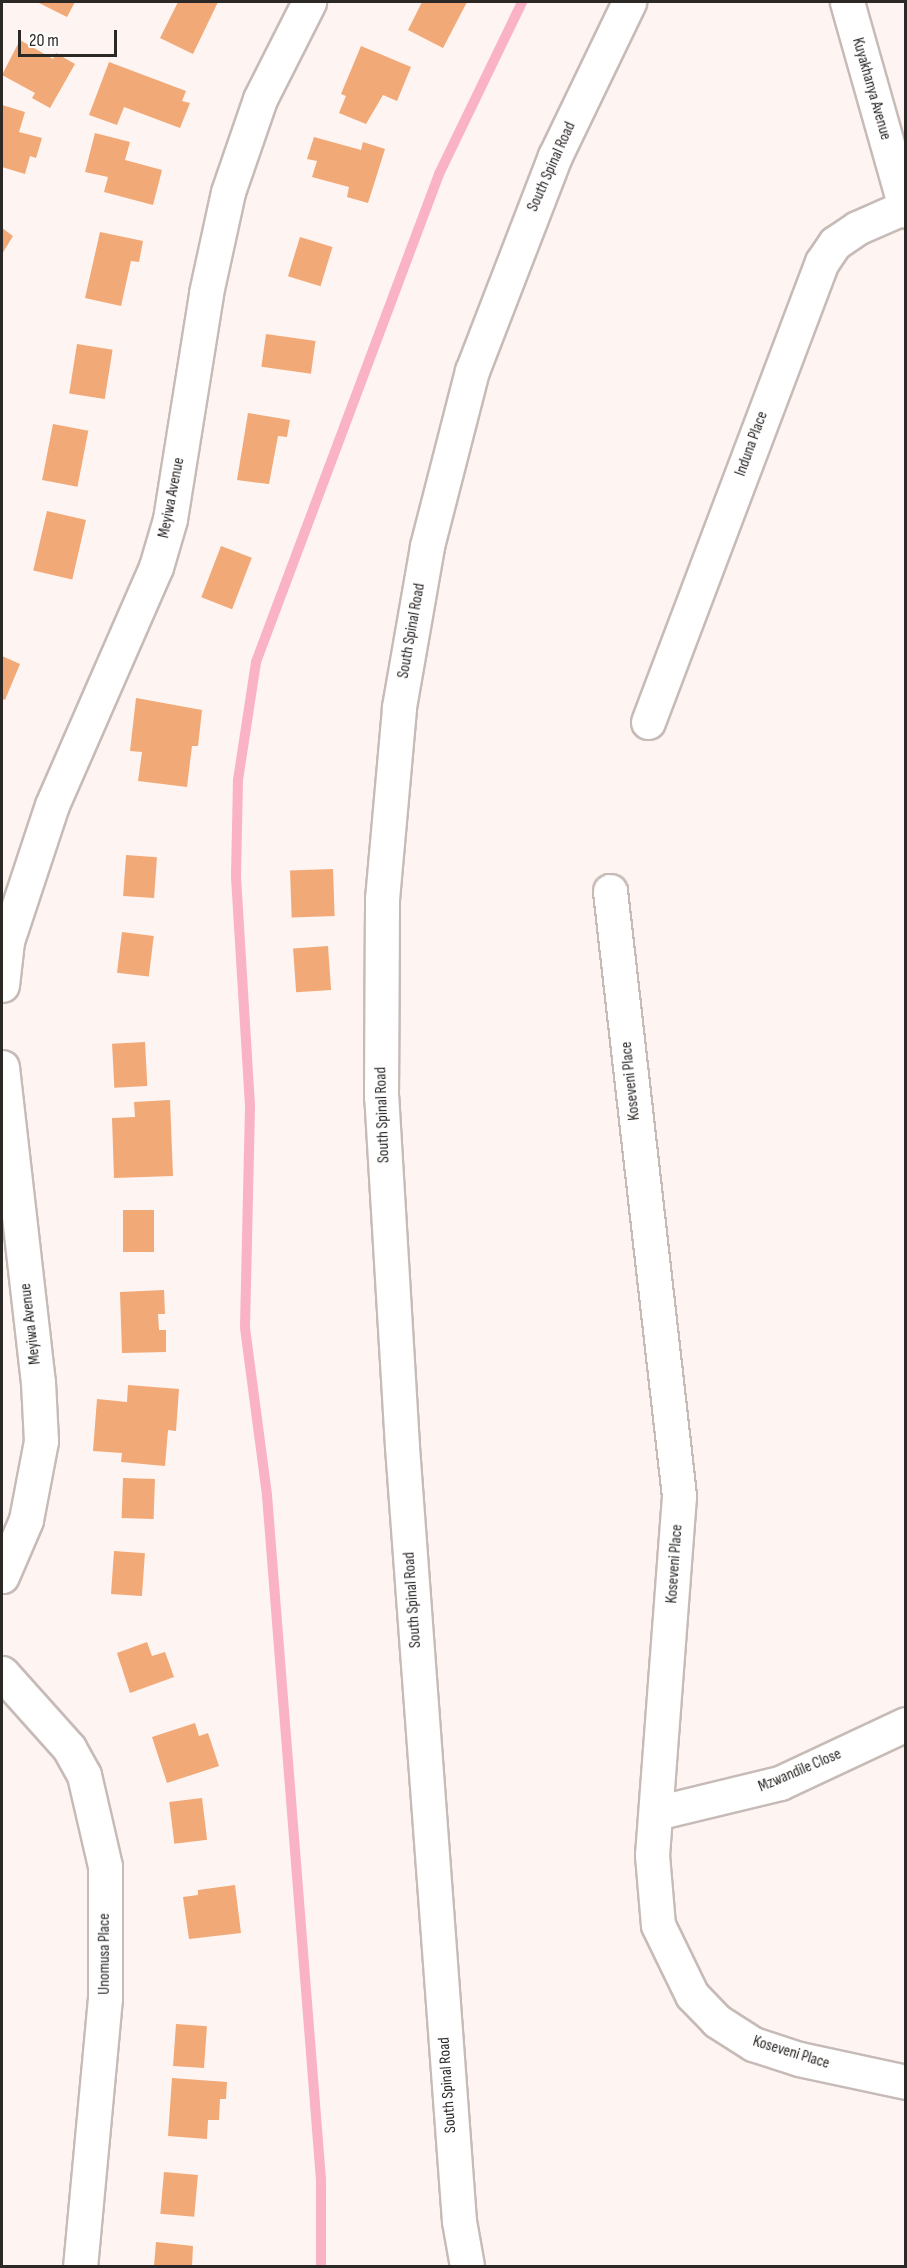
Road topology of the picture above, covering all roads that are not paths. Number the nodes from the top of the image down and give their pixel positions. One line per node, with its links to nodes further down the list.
1 (309, 2): 7 (street, Meyiwa Avenue)
2 (630, 2): 15 (street, South Spinal Road)
3 (847, 2): 4 (street, Kuyakhanya Avenue)
4 (905, 209): 5 (street, Induna Place)
5 (648, 722)
6 (610, 891): 12 (street, Koseveni Place)
7 (2, 985)
8 (2, 1067): 9 (street, Meyiwa Avenue)
9 (2, 1576)
10 (2, 1673): 14 (street, Unomusa Place)
11 (906, 1724): 12 (street, Mzwandile Close)
12 (656, 1813): 13 (street, Koseveni Place)
13 (906, 2082)
14 (80, 2266)
15 (467, 2266)

